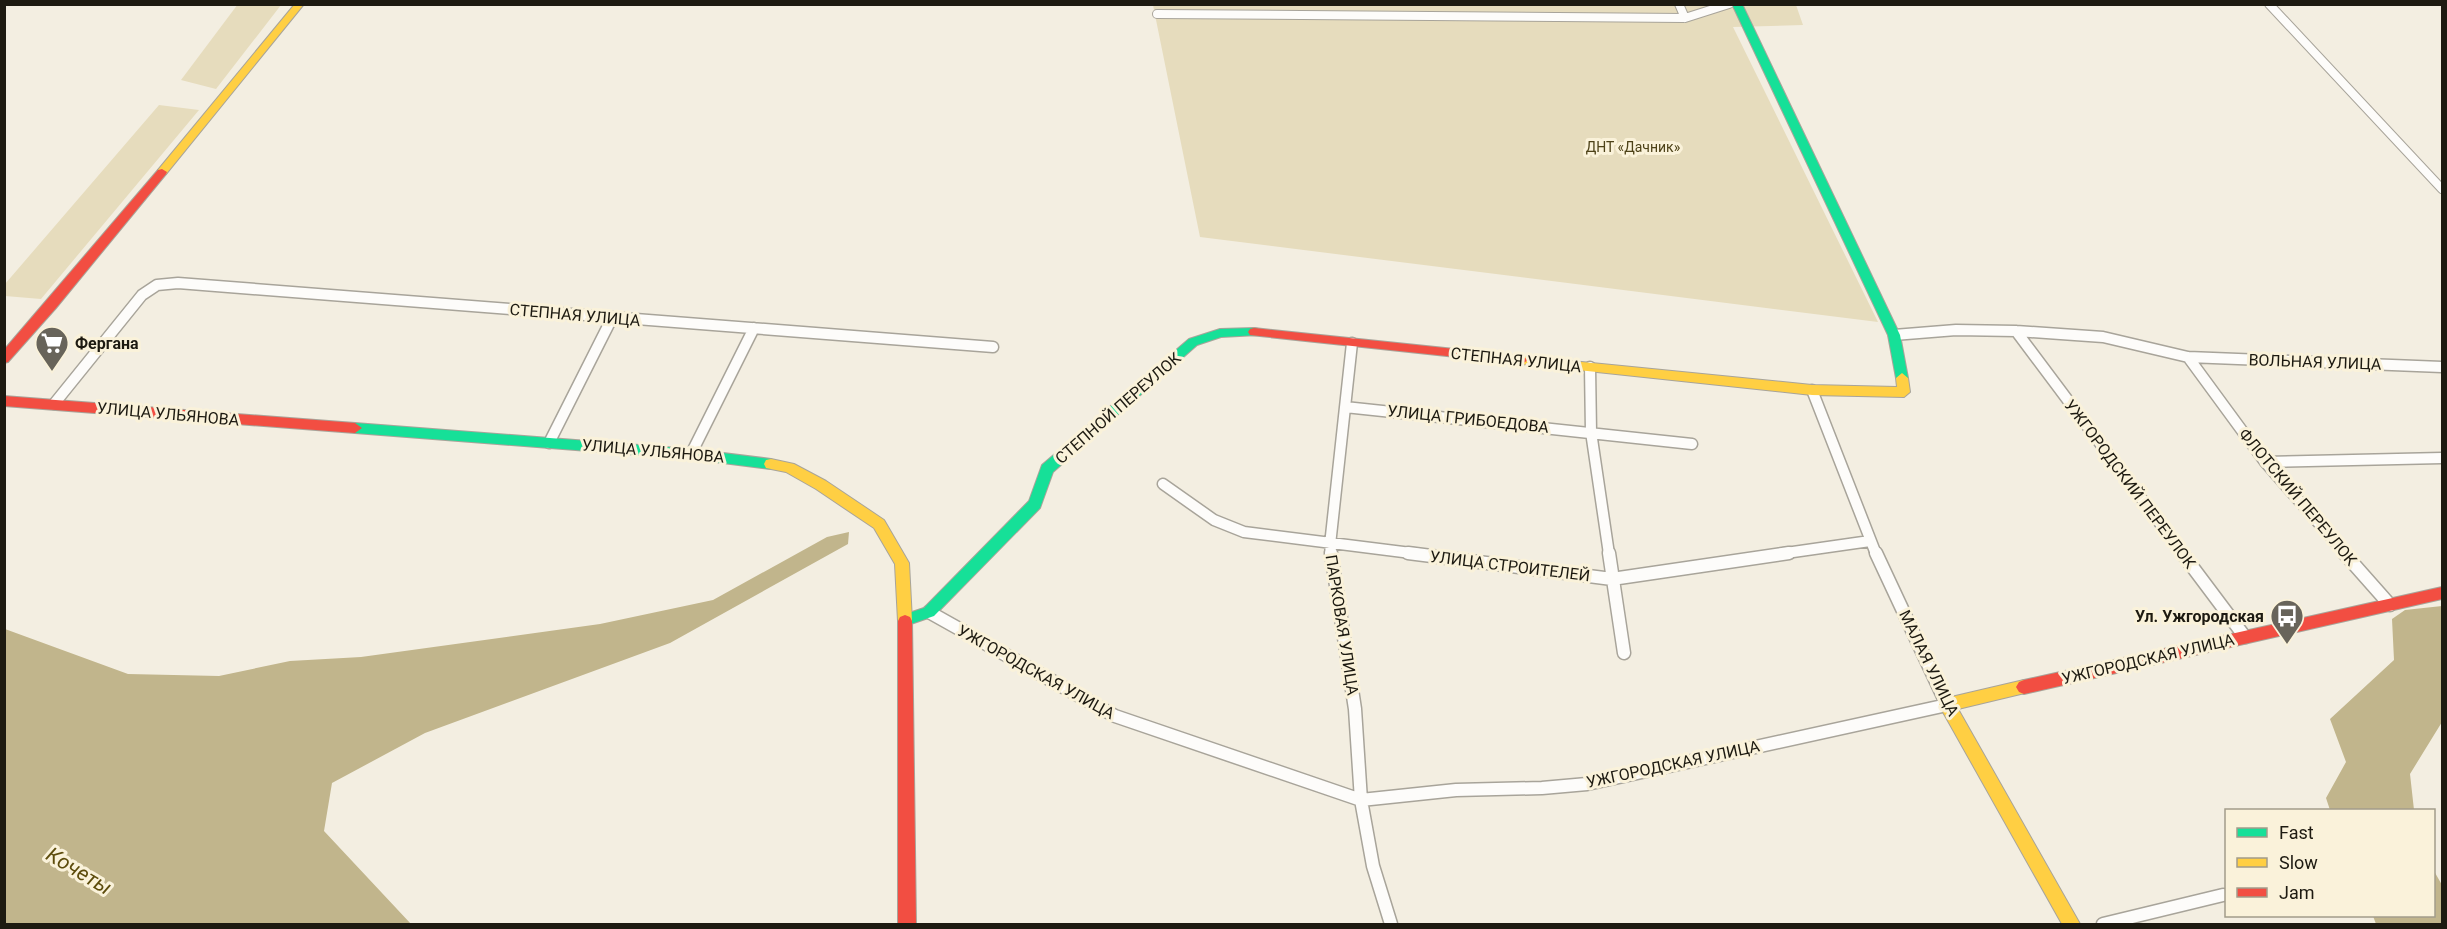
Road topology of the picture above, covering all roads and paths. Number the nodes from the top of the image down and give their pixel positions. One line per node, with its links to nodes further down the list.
1 (300, 4): 27 (street)
2 (1194, 4): 14 (street)
3 (1288, 4): 12 (street)
4 (1386, 4): 13 (street)
5 (1491, 4): 15 (street)
6 (1582, 4): 16 (street)
7 (1679, 4): 17 (street)
8 (1729, 4): 17 (street)
9 (1737, 4): 23 (street)
10 (2268, 4): 18 (street)
11 (1157, 14): 14 (street)
12 (1289, 14): 13 (street); 14 (street)
13 (1387, 14): 15 (street)
14 (1193, 15)
15 (1494, 15): 16 (street)
16 (1586, 16): 17 (street)
17 (1685, 18)
18 (2442, 189)
19 (612, 318): 20 (street, СТЕПНАЯ УЛИЦА); 32 (street, СТЕПНАЯ УЛИЦА); 35 (street)
20 (754, 328): 25 (street, СТЕПНАЯ УЛИЦА); 37 (street)
21 (2016, 331): 23 (street, ВОЛЬНАЯ УЛИЦА); 26 (street, ВОЛЬНАЯ УЛИЦА); 48 (street, УЖГОРОДСКИЙ ПЕРЕУЛОК)
22 (1220, 333): 24 (street, СТЕПНАЯ УЛИЦА); 46 (street, СТЕПНОЙ ПЕРЕУЛОК)
23 (1894, 335): 30 (street, СТЕПНАЯ УЛИЦА)
24 (1352, 344): 29 (street, СТЕПНАЯ УЛИЦА); 33 (street, ПАРКОВАЯ УЛИЦА)
25 (993, 347)
26 (2188, 357): 28 (street, ВОЛЬНАЯ УЛИЦА); 39 (street, ФЛОТСКИЙ ПЕРЕУЛОК)
27 (4, 359)
28 (2442, 367)
29 (1590, 368): 30 (street, СТЕПНАЯ УЛИЦА); 34 (street)
30 (1812, 390): 41 (street, МАЛАЯ УЛИЦА)
31 (4, 401): 32 (street, УЛИЦА УЛЬЯНОВА)
32 (54, 404): 35 (street, УЛИЦА УЛЬЯНОВА)
33 (1346, 406): 34 (street, УЛИЦА ГРИБОЕДОВА); 42 (street, ПАРКОВАЯ УЛИЦА)
34 (1591, 432): 36 (street, УЛИЦА ГРИБОЕДОВА); 43 (street)
35 (549, 443): 37 (street, УЛИЦА УЛЬЯНОВА)
36 (1692, 444)
37 (691, 454): 47 (street, УЛИЦА УЛЬЯНОВА)
38 (2442, 458): 39 (street)
39 (2265, 462): 45 (street, ФЛОТСКИЙ ПЕРЕУЛОК)
40 (1163, 484): 42 (street, УЛИЦА СТРОИТЕЛЕЙ)
41 (1870, 541): 43 (street, УЛИЦА СТРОИТЕЛЕЙ); 50 (street, МАЛАЯ УЛИЦА)
42 (1330, 545): 43 (street, УЛИЦА СТРОИТЕЛЕЙ); 51 (street, ПАРКОВАЯ УЛИЦА)
43 (1612, 579): 49 (street)
44 (2442, 593): 45 (street, УЖГОРОДСКАЯ УЛИЦА)
45 (2390, 605): 48 (street, УЖГОРОДСКАЯ УЛИЦА)
46 (929, 612): 47 (street, СТЕПНОЙ ПЕРЕУЛОК); 51 (street, УЖГОРОДСКАЯ УЛИЦА)
47 (905, 620): 53 (street, УЛИЦА УЛЬЯНОВА)
48 (2245, 637): 50 (street, УЖГОРОДСКАЯ УЛИЦА)
49 (1624, 653)
50 (1947, 705): 51 (street, УЖГОРОДСКАЯ УЛИЦА); 55 (street, МАЛАЯ УЛИЦА)
51 (1361, 800): 54 (street)
52 (2223, 895): 56 (street)
53 (907, 924)
54 (1391, 924)
55 (2071, 924)
56 (2103, 924)

